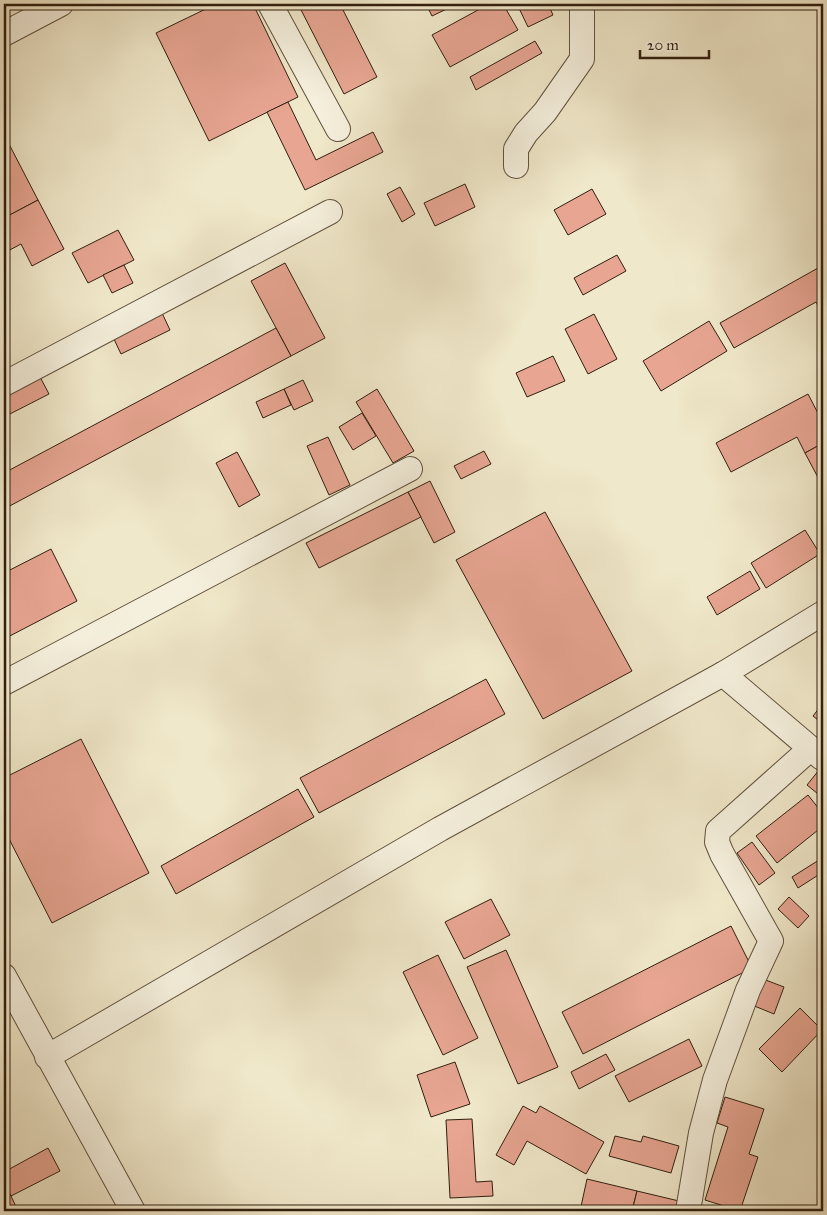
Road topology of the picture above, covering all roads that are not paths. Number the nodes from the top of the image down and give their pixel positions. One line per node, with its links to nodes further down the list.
1 (62, 4): 4 (street)
2 (270, 4): 5 (street)
3 (582, 4): 6 (street)
4 (4, 34)
5 (338, 128)
6 (516, 166)
7 (330, 212): 8 (street)
8 (4, 384)
9 (410, 469): 12 (street)
10 (823, 613): 11 (street)
11 (723, 674): 13 (street); 15 (street)
12 (4, 683)
13 (817, 754): 17 (street)
14 (4, 976): 15 (street)
15 (47, 1057): 16 (street)
16 (133, 1211)
17 (688, 1211)

